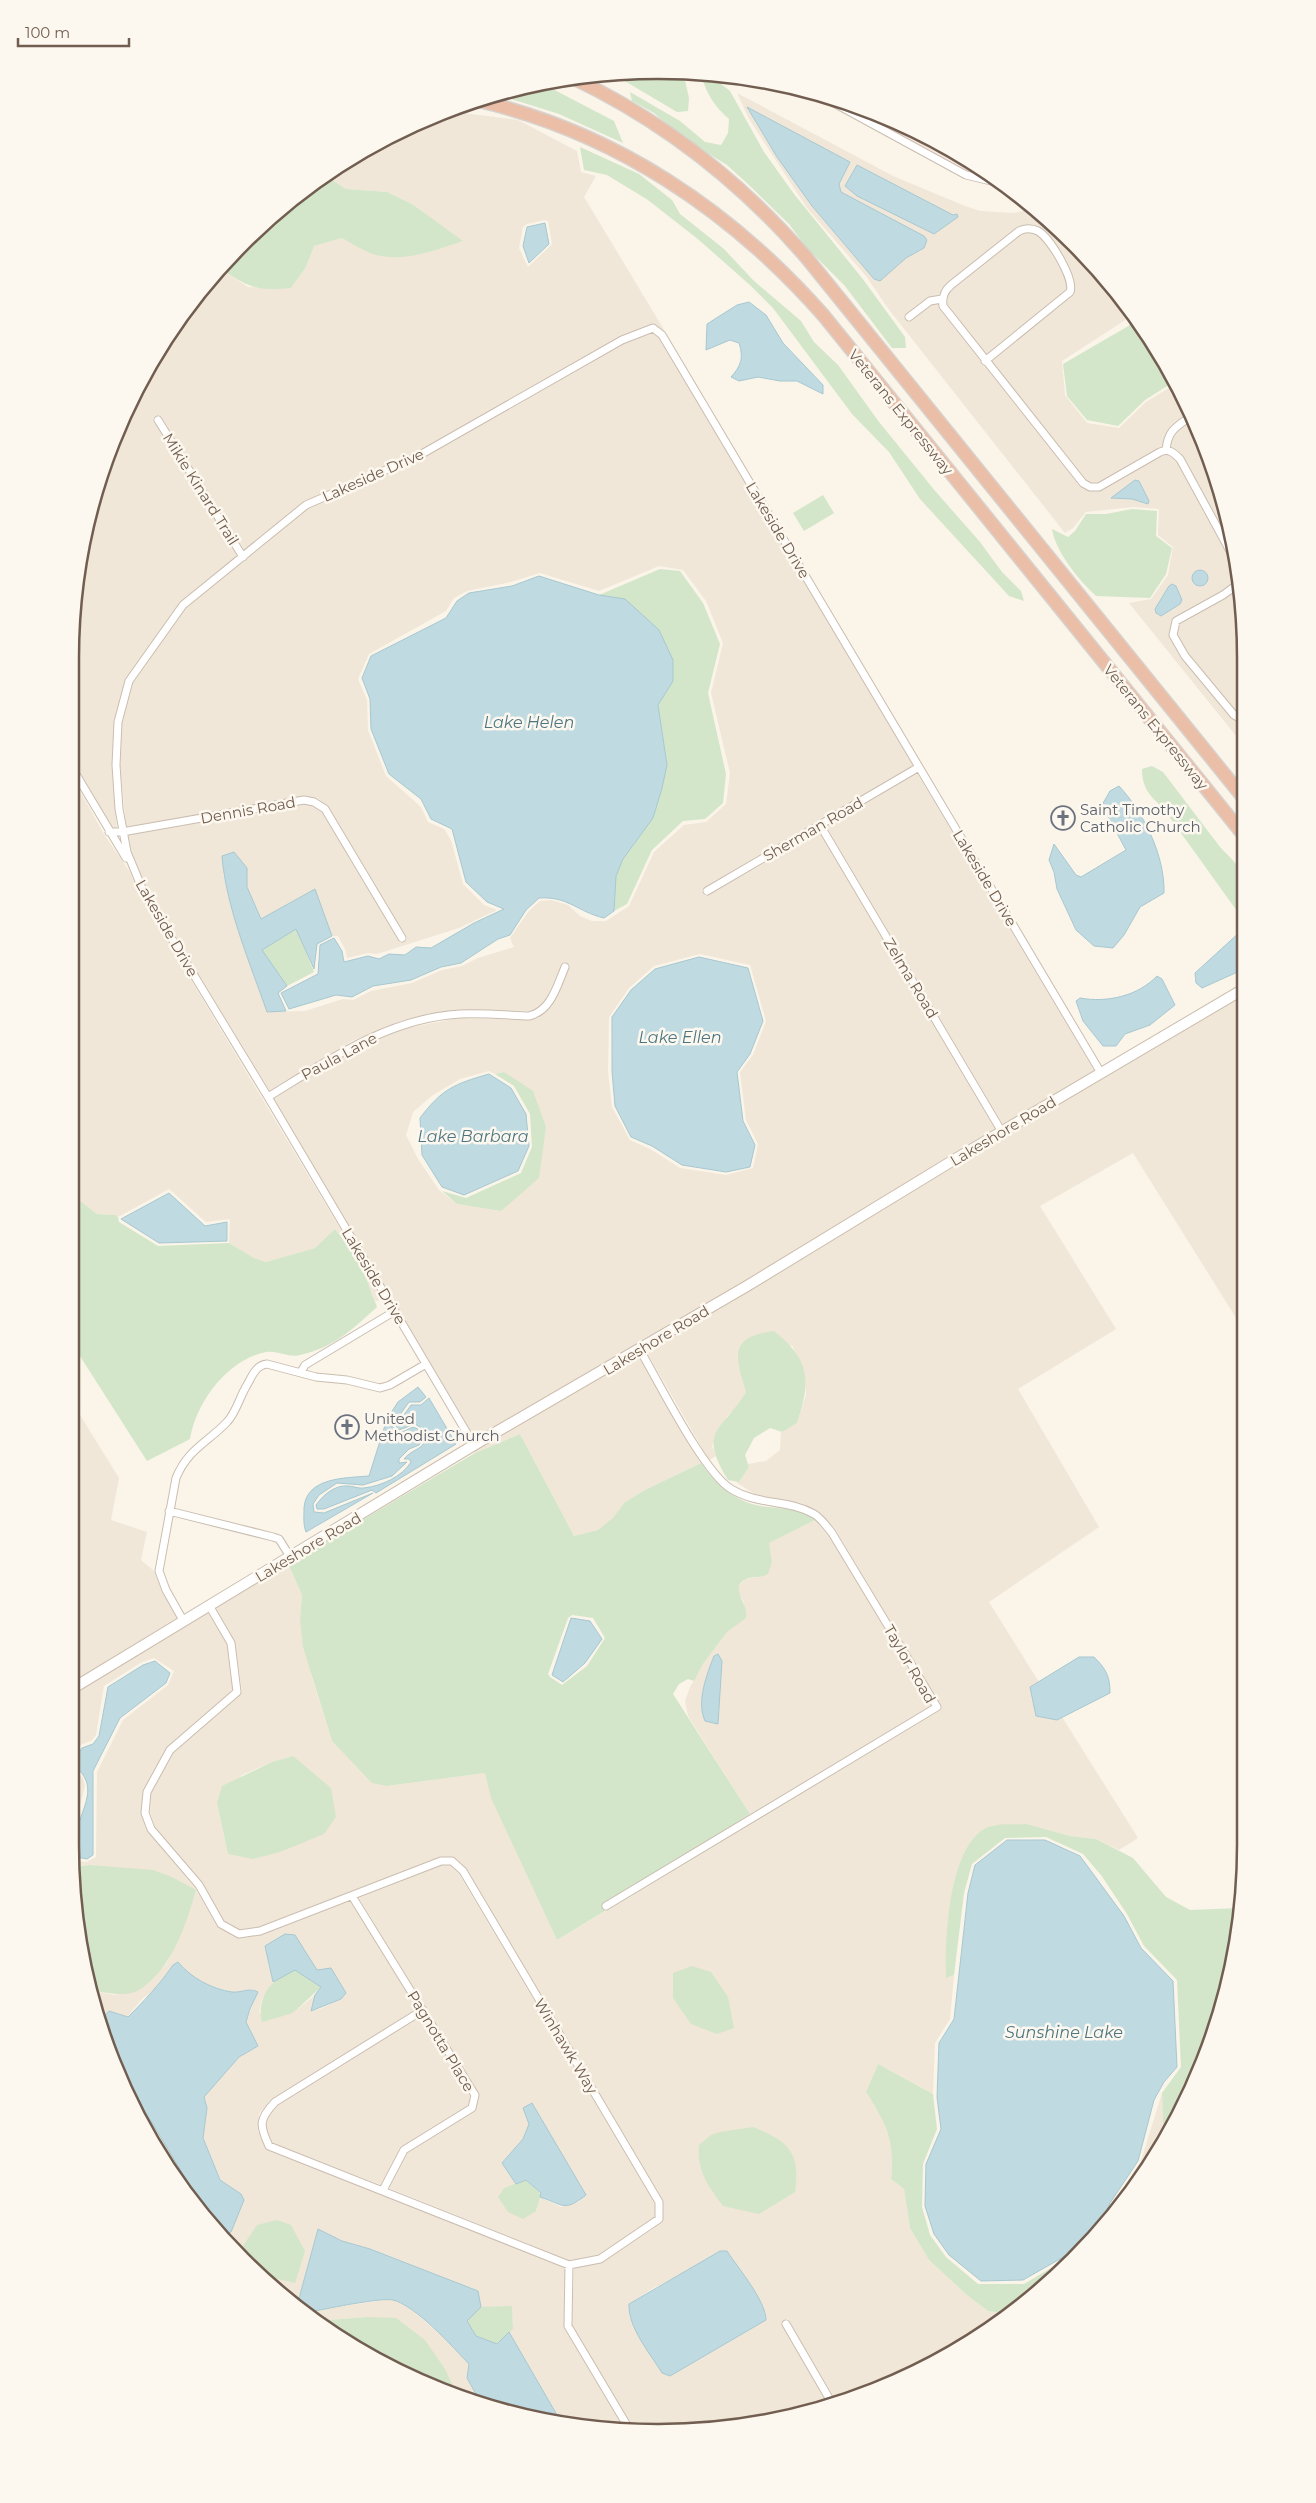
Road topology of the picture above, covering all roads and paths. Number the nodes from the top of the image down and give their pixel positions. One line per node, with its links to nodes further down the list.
1 (583, 84): 17 (highway, Veterans Expressway)
2 (489, 104): 19 (highway, Veterans Expressway)
3 (847, 110): 4 (street)
4 (985, 180)
5 (942, 299): 6 (street); 7 (street); 7 (street)
6 (909, 317)
7 (985, 361): 10 (street)
8 (158, 420): 12 (street, Mikie Kinard Trail)
9 (1186, 420): 10 (street)
10 (1166, 450): 11 (street)
11 (1225, 542)
12 (244, 557): 15 (street, Lakeside Drive); 21 (street, Lakeside Drive)
13 (1233, 588): 14 (street)
14 (1237, 717)
15 (919, 767): 18 (street, Sherman Road); 27 (street, Lakeside Drive)
16 (79, 780): 20 (street)
17 (1237, 790)
18 (820, 825): 23 (street, Sherman Road); 29 (street, Zelma Road)
19 (1237, 827)
20 (109, 832): 21 (street, Dennis Road); 22 (street)
21 (122, 832): 22 (street, Lakeside Drive); 24 (street, Dennis Road)
22 (134, 870): 28 (street, Lakeside Drive)
23 (707, 891)
24 (402, 938)
25 (565, 967): 28 (street, Paula Lane)
26 (1237, 993): 27 (street, Lakeshore Road)
27 (1101, 1073): 29 (street, Lakeshore Road)
28 (268, 1097): 30 (street, Lakeside Drive)
29 (1002, 1132): 31 (street, Lakeshore Road)
30 (395, 1311): 32 (street, Lakeside Drive); 33 (street)
31 (640, 1350): 34 (street, Lakeshore Road); 41 (street, Taylor Road)
32 (426, 1364): 33 (street); 34 (street, Lakeside Drive)
33 (301, 1372): 35 (street)
34 (474, 1445): 36 (street, Lakeshore Road)
35 (169, 1511): 36 (street); 38 (street)
36 (290, 1558): 37 (street, Lakeshore Road)
37 (210, 1607): 38 (street, Lakeshore Road); 40 (street, Winhawk Way)
38 (184, 1622): 39 (street, Lakeshore Road)
39 (79, 1685)
40 (352, 1896): 42 (street, Pagnotta Place); 44 (street, Winhawk Way)
41 (606, 1906)
42 (424, 2010): 43 (street, Pagnotta Place); 43 (street)
43 (383, 2190): 44 (street)
44 (569, 2266): 47 (street)
45 (786, 2324): 46 (street)
46 (830, 2398)
47 (626, 2423)

